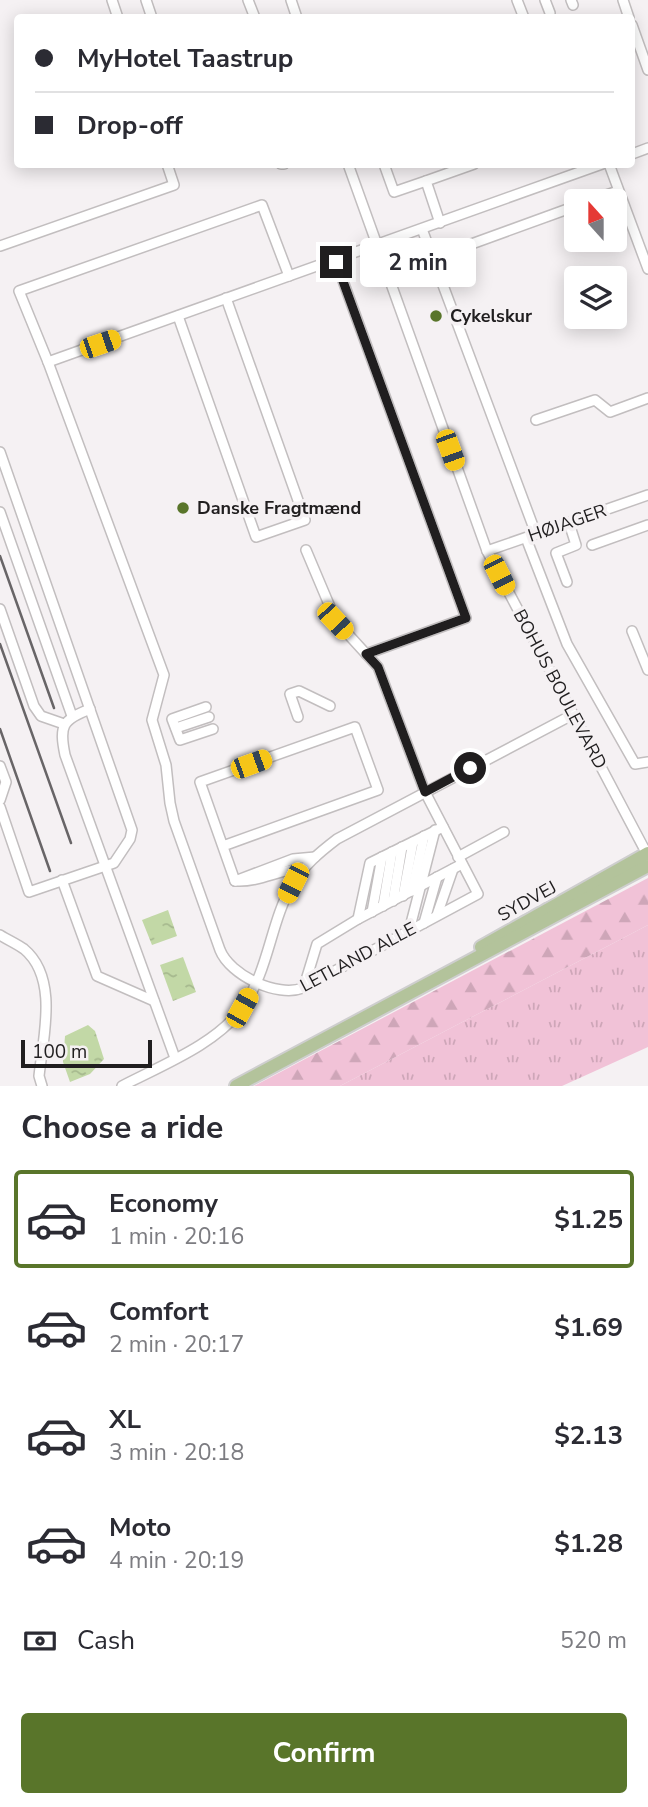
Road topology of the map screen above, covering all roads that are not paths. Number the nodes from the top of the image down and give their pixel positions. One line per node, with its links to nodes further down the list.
1 (545, 0): 2 (street)
2 (550, 13)
3 (635, 33): 4 (street)
4 (648, 70)
5 (168, 168): 17 (street)
6 (349, 168): 18 (street, BOHUS BOULEVARD)
7 (386, 168): 11 (street)
8 (463, 168): 11 (street)
9 (583, 168): 15 (street)
10 (609, 168): 12 (street)
11 (426, 181): 15 (street)
12 (617, 189)
13 (564, 210): 19 (street)
14 (627, 214): 21 (street)
15 (440, 223): 16 (street)
16 (422, 229): 18 (street); 19 (street)
17 (0, 246)
18 (377, 246): 20 (street); 36 (street, BOHUS BOULEVARD)
19 (433, 258): 33 (street)
20 (335, 260): 22 (street); 40 (street)
21 (648, 269)
22 (289, 276): 23 (street); 25 (street)
23 (226, 298): 24 (street); 24 (street)
24 (178, 316): 25 (street)
25 (48, 362): 51 (street, LETLAND ALLE)
26 (648, 398): 27 (street)
27 (536, 421)
28 (0, 453): 43 (street)
29 (648, 495): 31 (street, HØJAGER)
30 (0, 512): 46 (street)
31 (569, 523): 33 (street, HØJAGER); 37 (street)
32 (648, 525): 34 (street)
33 (531, 536): 36 (street, HØJAGER); 52 (street)
34 (592, 545)
35 (306, 550): 40 (street, LETLAND ALLE)
36 (487, 551): 45 (street, BOHUS BOULEVARD)
37 (567, 582)
38 (0, 609): 48 (street)
39 (632, 631): 41 (street)
40 (366, 654): 54 (street, LETLAND ALLE)
41 (648, 670)
42 (330, 706): 47 (street)
43 (90, 709): 46 (street); 67 (street)
44 (207, 712): 49 (street)
45 (572, 715): 54 (street); 66 (street, BOHUS BOULEVARD)
46 (72, 716): 48 (street)
47 (299, 717)
48 (64, 724): 67 (street)
49 (176, 729): 50 (street); 51 (street)
50 (213, 729)
51 (159, 741): 78 (street, LETLAND ALLE)
52 (648, 762)
53 (0, 766): 55 (street)
54 (425, 792): 57 (street, LETLAND ALLE); 64 (street)
55 (0, 800)
56 (0, 807): 70 (street)
57 (439, 828): 59 (street); 69 (street, LETLAND ALLE); 69 (street)
58 (504, 832): 69 (street)
59 (424, 836): 60 (street); 69 (street)
60 (413, 842): 62 (street); 69 (street)
61 (223, 846): 61 (street); 71 (street)
62 (402, 847): 63 (street); 72 (street)
63 (392, 852): 65 (street); 73 (street)
64 (315, 857): 68 (street); 71 (street)
65 (382, 857): 74 (street); 75 (street)
66 (648, 857): 84 (main road, SYDVEJ)
67 (105, 866): 70 (street); 80 (street)
68 (304, 868): 71 (street); 78 (street)
69 (434, 878): 72 (street); 76 (street); 76 (street); 76 (street); 76 (street, LETLAND ALLE)
70 (62, 880): 80 (street)
71 (236, 881)
72 (393, 901): 73 (street)
73 (383, 906): 74 (street)
74 (372, 912): 75 (street)
75 (358, 919): 79 (street)
76 (420, 925): 79 (street, LETLAND ALLE)
77 (0, 935): 82 (street)
78 (257, 981): 79 (street, LETLAND ALLE); 81 (street)
79 (307, 986)
80 (154, 1002): 81 (street)
81 (175, 1058): 83 (street)
82 (42, 1086)
83 (122, 1086)
84 (236, 1086)

